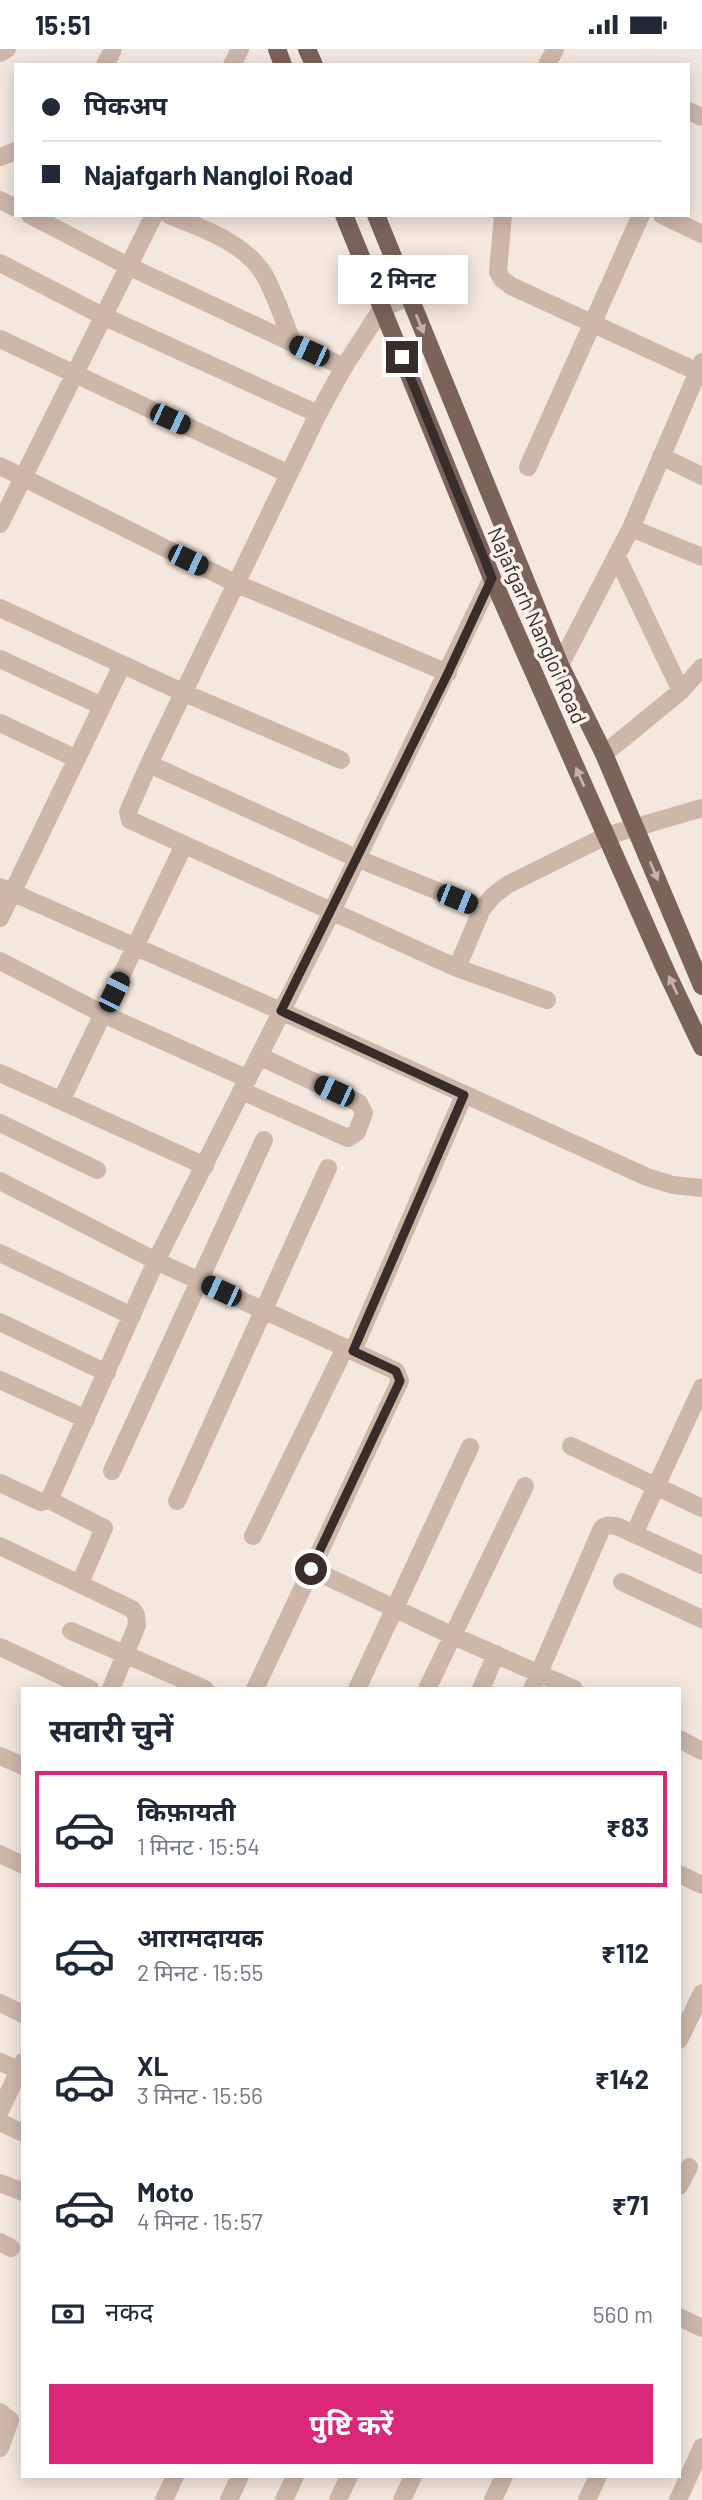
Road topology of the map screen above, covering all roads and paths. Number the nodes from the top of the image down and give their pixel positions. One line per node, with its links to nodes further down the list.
1 (7, 49): 2 (street)
2 (0, 53)
3 (34, 217): 13 (street)
4 (152, 217): 13 (street)
5 (174, 217): 19 (street)
6 (345, 217): 15 (main road, Najafgarh Nangloi Road)
7 (377, 217): 14 (main road, Najafgarh Nangloi Road)
8 (503, 217): 17 (street)
9 (640, 217): 17 (street)
10 (666, 217): 11 (street)
11 (702, 235)
12 (0, 263): 16 (street)
13 (128, 266): 16 (street); 19 (street)
14 (409, 297): 15 (street); 40 (main road, Najafgarh Nangloi Road, one-way to 40)
15 (382, 308): 20 (street); 35 (main road, Najafgarh Nangloi Road)
16 (103, 316): 22 (street); 24 (street)
17 (591, 322): 21 (street); 27 (street)
18 (0, 339): 22 (street)
19 (292, 342): 20 (street)
20 (344, 367): 24 (street)
21 (700, 367): 23 (street)
22 (74, 375): 28 (street); 30 (street)
23 (695, 396): 25 (street)
24 (318, 414): 28 (street)
25 (661, 456): 29 (street); 32 (street)
26 (0, 466): 30 (street)
27 (528, 467)
28 (289, 474): 36 (street)
29 (702, 476)
30 (23, 477): 31 (street); 36 (street)
31 (0, 524)
32 (631, 528): 33 (street); 34 (street)
33 (617, 557): 40 (street); 43 (street)
34 (702, 557)
35 (492, 578): 42 (street); 53 (main road, Najafgarh Nangloi Road, one-way to 35)
36 (235, 583): 42 (street); 44 (street)
37 (0, 608): 39 (street)
38 (0, 659): 45 (street)
39 (122, 665): 44 (street); 45 (street)
40 (560, 665): 47 (main road, Najafgarh Nangloi Road)
41 (702, 667): 43 (street)
42 (448, 673): 55 (street)
43 (681, 691): 47 (street)
44 (183, 692): 49 (street); 50 (street)
45 (102, 706): 48 (street)
46 (0, 723): 48 (street)
47 (604, 754): 52 (main road, Najafgarh Nangloi Road)
48 (77, 759): 56 (street)
49 (341, 760)
50 (149, 764): 54 (street); 55 (street)
51 (702, 808): 52 (street)
52 (635, 827): 53 (street); 63 (main road, Najafgarh Nangloi Road, one-way to 63)
53 (606, 836): 57 (street); 67 (main road, Najafgarh Nangloi Road, one-way to 53)
54 (184, 845): 58 (street); 60 (street)
55 (356, 859): 57 (street); 58 (street)
56 (6, 890): 59 (street); 60 (street)
57 (482, 909): 62 (street)
58 (332, 911): 62 (street); 65 (street)
59 (0, 918)
60 (136, 947): 65 (street); 66 (street)
61 (0, 961): 66 (street)
62 (457, 968): 64 (street)
63 (702, 986)
64 (547, 1000)
65 (281, 1011): 68 (street); 71 (street)
66 (103, 1014): 70 (street); 72 (street)
67 (702, 1047)
68 (259, 1056): 70 (street); 70 (street)
69 (0, 1073): 72 (street)
70 (245, 1085): 75 (street)
71 (464, 1095): 79 (street); 86 (street)
72 (61, 1101): 75 (street)
73 (0, 1123): 77 (street)
74 (264, 1140): 82 (street)
75 (205, 1166): 81 (street)
76 (328, 1168): 83 (street)
77 (97, 1170)
78 (0, 1181): 81 (street)
79 (702, 1188)
80 (0, 1252): 84 (street)
81 (156, 1261): 82 (street); 84 (street)
82 (200, 1281): 83 (street); 93 (street)
83 (262, 1310): 86 (street); 98 (street)
84 (132, 1316): 87 (street)
85 (0, 1322): 87 (street)
86 (349, 1349): 101 (street); 104 (street)
87 (107, 1373): 90 (street)
88 (0, 1380): 90 (street)
89 (702, 1387): 96 (street)
90 (86, 1419): 97 (street)
91 (571, 1446): 96 (street)
92 (470, 1447): 107 (street)
93 (112, 1471)
94 (0, 1483): 97 (street)
95 (525, 1486): 110 (street)
96 (656, 1487): 99 (street); 100 (street)
97 (50, 1500): 106 (street)
98 (177, 1501)
99 (702, 1508)
100 (634, 1534): 103 (street); 114 (street)
101 (253, 1536)
102 (0, 1546): 106 (street)
103 (702, 1565)
104 (311, 1569): 107 (street); 118 (street)
105 (622, 1582): 108 (street)
106 (80, 1583): 112 (street)
107 (395, 1610): 110 (street); 119 (street)
108 (702, 1619)
109 (71, 1630): 112 (street)
110 (451, 1635): 113 (street); 120 (street)
111 (0, 1647): 115 (street)
112 (126, 1654): 116 (street); 117 (street)
113 (496, 1654): 114 (street); 121 (street)
114 (536, 1680): 122 (street)
115 (86, 1687)
116 (112, 1687)
117 (200, 1687)
118 (256, 1687)
119 (358, 1687)
120 (428, 1687)
121 (482, 1687)
122 (566, 1687)
123 (681, 1740): 124 (street)
124 (702, 1751)
125 (0, 1756): 126 (street)
126 (21, 1765)
127 (0, 1854): 128 (street)
128 (21, 1863)
129 (681, 1875): 130 (street)
130 (702, 1885)
131 (702, 1993): 134 (street)
132 (0, 2003): 133 (street)
133 (21, 2013)
134 (681, 2030)
135 (0, 2061): 136 (street)
136 (21, 2068): 137 (street)
137 (0, 2111)
138 (0, 2122): 139 (street)
139 (21, 2132)
140 (689, 2167): 141 (street)
141 (681, 2182)
142 (0, 2183): 143 (street)
143 (21, 2191)
144 (681, 2318): 145 (street)
145 (702, 2328)
146 (0, 2412): 148 (street)
147 (702, 2447): 163 (street)
148 (0, 2448)
149 (174, 2478): 156 (street)
150 (239, 2478): 157 (street)
151 (294, 2478): 158 (street)
152 (348, 2478): 159 (street)
153 (412, 2478): 160 (street)
154 (503, 2478): 161 (street)
155 (597, 2478): 162 (street)
156 (164, 2500)
157 (229, 2500)
158 (284, 2500)
159 (338, 2500)
160 (402, 2500)
161 (493, 2500)
162 (587, 2500)
163 (678, 2500)

